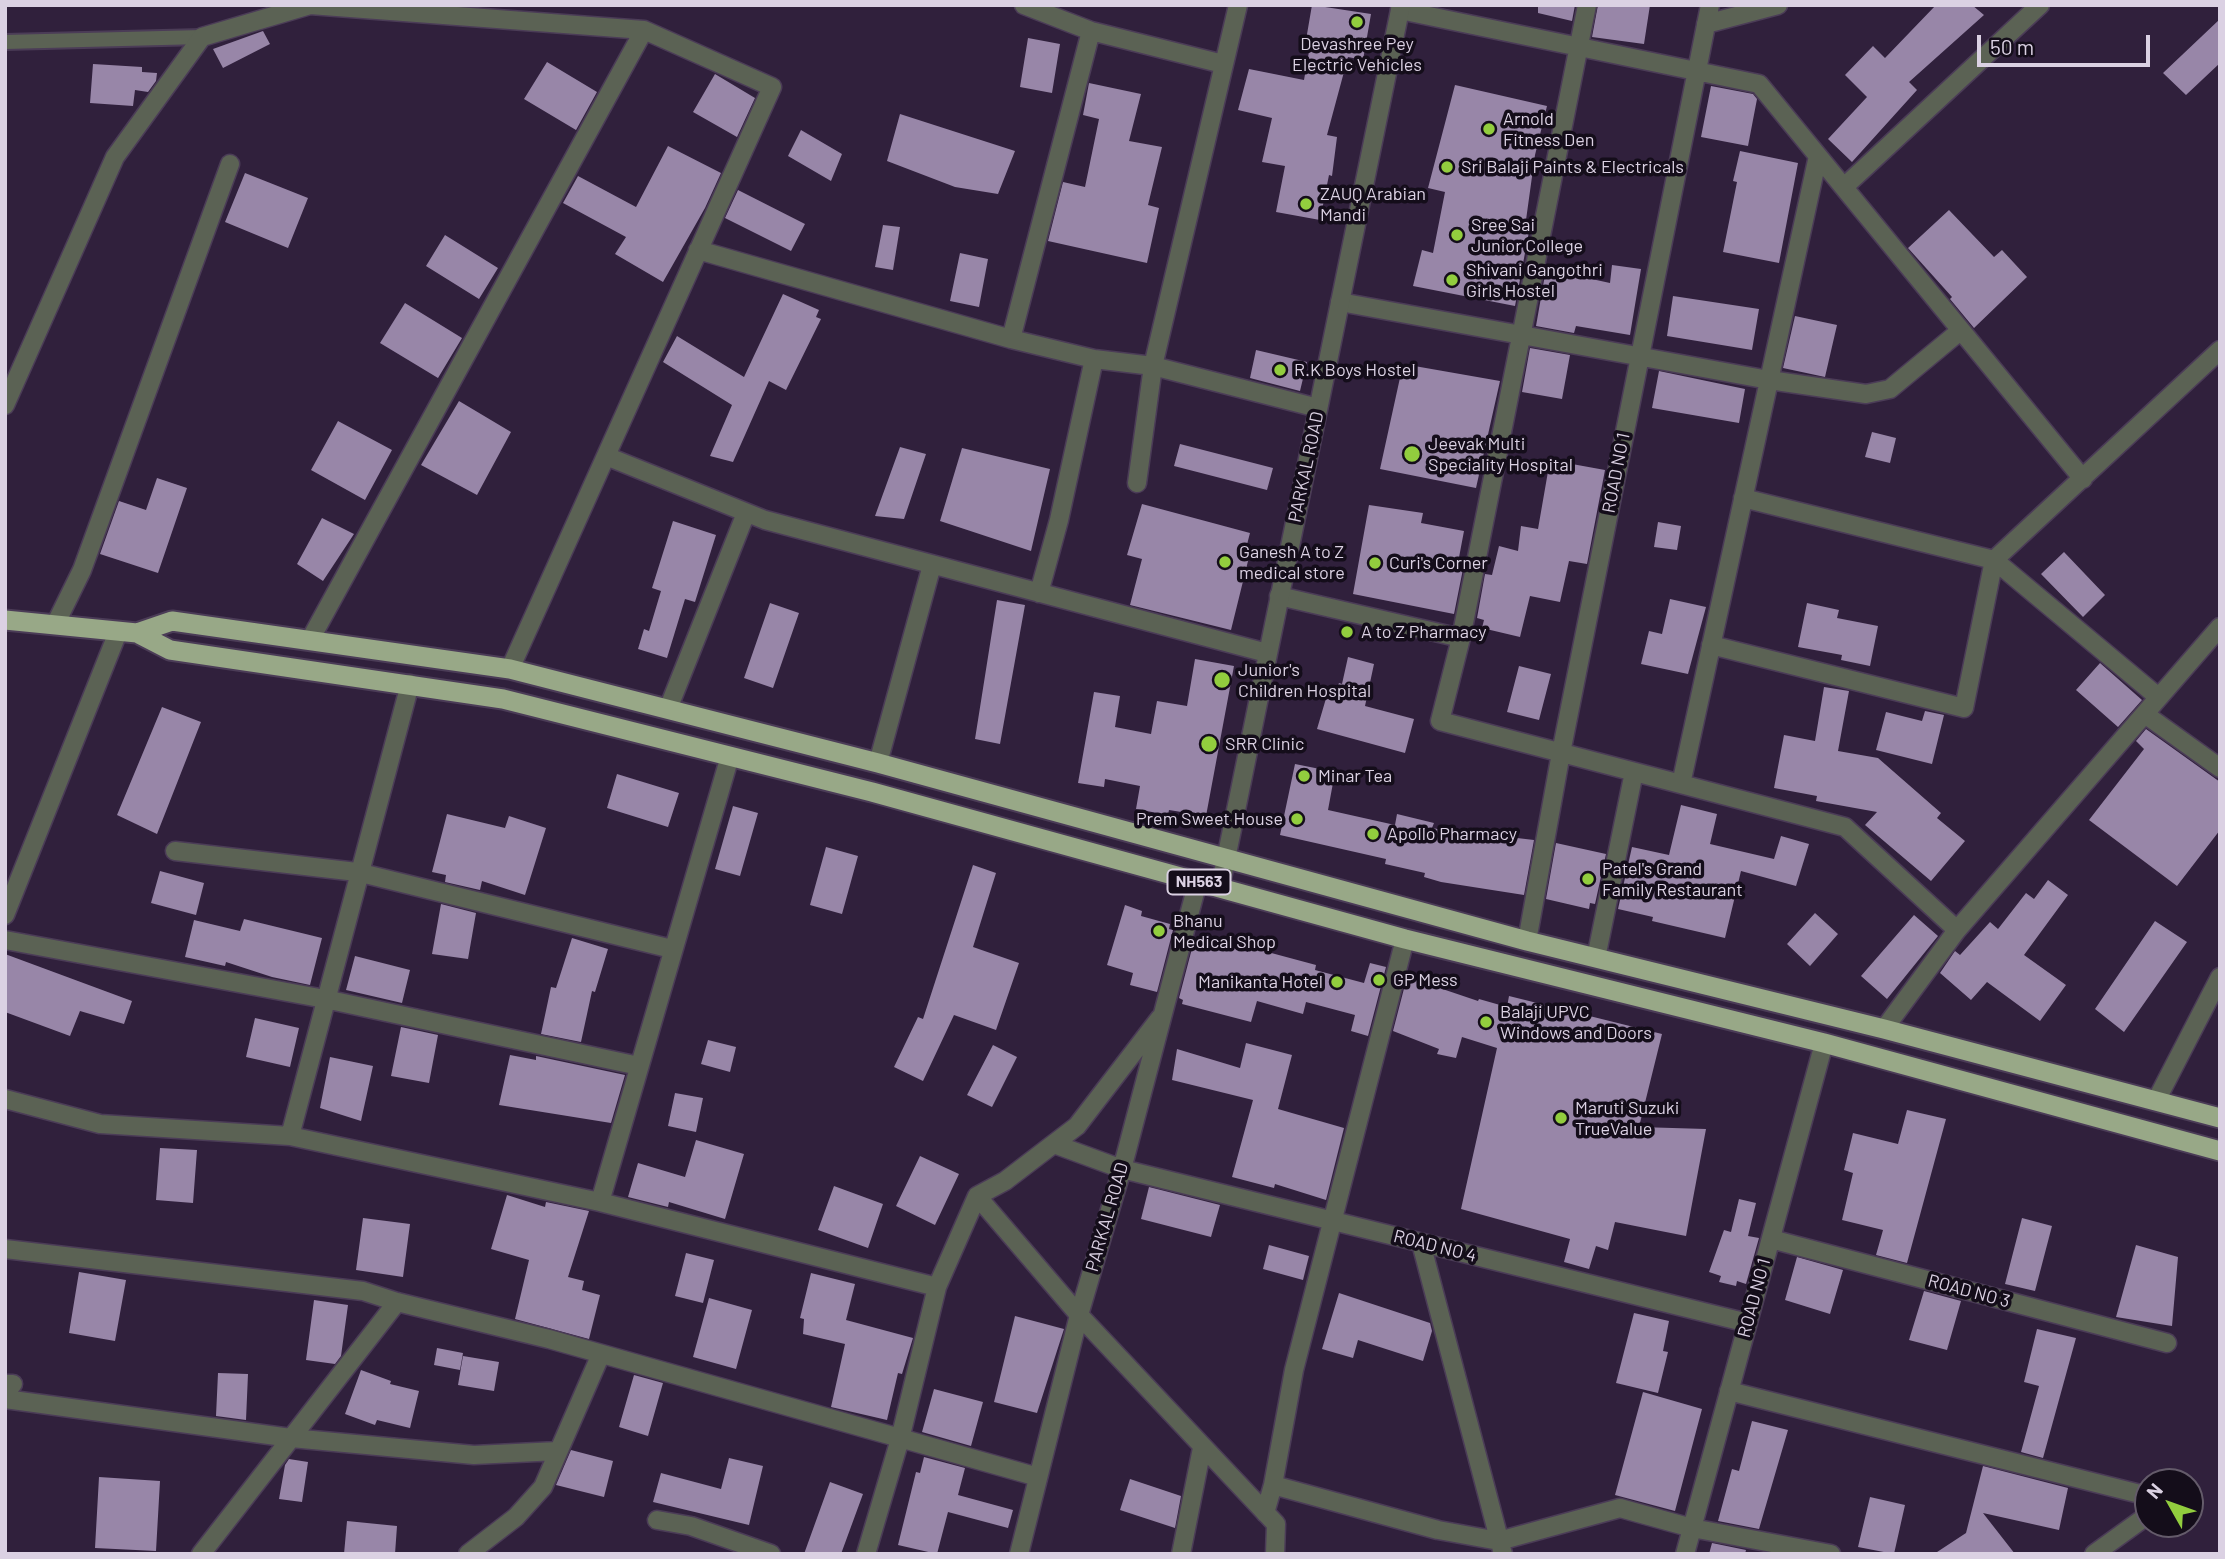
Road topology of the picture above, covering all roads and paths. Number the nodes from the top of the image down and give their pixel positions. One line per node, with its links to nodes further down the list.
1 (1024, 5): 10 (street)
2 (1238, 5): 14 (street)
3 (1587, 5): 13 (street)
4 (1710, 5): 8 (street, ROAD NO 1)
5 (1777, 5): 8 (street)
6 (2040, 5): 18 (street)
7 (1401, 8): 13 (street); 20 (street, PARKAL ROAD)
8 (1706, 24): 15 (street, ROAD NO 1)
9 (644, 30): 11 (street); 19 (street); 45 (street)
10 (1091, 31): 14 (street); 23 (street)
11 (202, 37): 12 (lane); 29 (street)
12 (5, 42)
13 (1578, 47): 15 (street); 22 (street)
14 (1223, 64): 27 (street)
15 (1695, 71): 16 (street); 25 (street, ROAD NO 1)
16 (1818, 156): 18 (street); 28 (street)
17 (230, 164): 41 (street)
18 (1844, 187): 21 (street)
19 (698, 250): 23 (street); 31 (street)
20 (1340, 302): 22 (street); 30 (street, PARKAL ROAD)
21 (1960, 331): 28 (street); 32 (street)
22 (1521, 335): 25 (street); 44 (street)
23 (1011, 339): 26 (street)
24 (2220, 350): 32 (street)
25 (1639, 356): 28 (street); 53 (street, ROAD NO 1)
26 (1094, 359): 27 (street); 38 (street)
27 (1153, 366): 30 (street); 33 (street)
28 (1769, 380): 34 (street)
29 (5, 405)
30 (1318, 408): 39 (street, PARKAL ROAD)
31 (606, 456): 35 (street); 48 (street)
32 (2083, 479): 36 (street)
33 (1137, 483)
34 (1743, 498): 36 (street); 46 (street)
35 (746, 513): 37 (street); 51 (street)
36 (1994, 560): 46 (street); 50 (street)
37 (932, 565): 38 (street); 55 (street)
38 (1039, 593): 47 (street)
39 (1279, 596): 44 (street); 47 (street, PARKAL ROAD)
40 (5, 620): 41 (highway, NH563)
41 (55, 625): 43 (highway, NH563)
42 (2220, 627): 50 (street)
43 (128, 632): 45 (highway, NH563); 49 (highway, NH563); 64 (street)
44 (1461, 638): 53 (street)
45 (310, 640): 48 (highway, NH563)
46 (1711, 645): 58 (street)
47 (1267, 653): 60 (street, PARKAL ROAD)
48 (510, 669): 51 (highway, NH563)
49 (410, 684): 54 (highway, NH563); 61 (street)
50 (2157, 696): 52 (street)
51 (668, 709): 55 (highway, NH563)
52 (2146, 715): 56 (street); 65 (street)
53 (1561, 753): 57 (street); 68 (street, ROAD NO 1)
54 (730, 756): 62 (highway, NH563); 69 (street)
55 (878, 763): 60 (highway, NH563)
56 (2220, 768)
57 (1634, 772): 58 (street); 70 (street)
58 (1681, 784): 65 (street)
59 (175, 851): 61 (street)
60 (1226, 860): 63 (street, PARKAL ROAD); 68 (highway, NH563)
61 (357, 872): 69 (street); 72 (street)
62 (1198, 881): 63 (highway, NH563); 73 (street, PARKAL ROAD)
63 (1220, 888): 66 (highway, NH563)
64 (5, 915)
65 (1957, 930): 74 (street)
66 (1405, 939): 75 (highway, NH563); 86 (street)
67 (5, 940): 72 (street)
68 (1527, 941): 70 (highway, NH563)
69 (672, 949): 76 (street)
70 (1596, 958): 74 (highway, NH563)
71 (2220, 977): 78 (street)
72 (325, 999): 76 (street); 80 (street)
73 (1165, 1011): 81 (street); 83 (street, PARKAL ROAD)
74 (1884, 1029): 78 (highway, NH563)
75 (1824, 1043): 82 (highway, NH563); 87 (street, ROAD NO 1)
76 (639, 1066): 85 (street)
77 (5, 1099): 80 (street)
78 (2156, 1101): 79 (highway, NH563)
79 (2220, 1118)
80 (290, 1136): 85 (street)
81 (1054, 1144): 83 (street, ROAD NO 4); 84 (street)
82 (2220, 1151)
83 (1122, 1169): 86 (street, ROAD NO 4); 92 (street, PARKAL ROAD)
84 (977, 1196): 90 (street); 92 (street)
85 (600, 1202): 90 (street)
86 (1333, 1221): 88 (street, ROAD NO 4); 105 (street)
87 (1771, 1238): 93 (street, ROAD NO 1); 94 (street, ROAD NO 3)
88 (1420, 1243): 93 (street, ROAD NO 4); 111 (street)
89 (5, 1249): 91 (street)
90 (937, 1287): 101 (street)
91 (397, 1302): 95 (street); 100 (street)
92 (1079, 1315): 102 (street); 104 (street, PARKAL ROAD)
93 (1748, 1323): 97 (street, ROAD NO 1)
94 (2167, 1343)
95 (601, 1354): 101 (street); 103 (street)
96 (5, 1384): 98 (street)
97 (1729, 1391): 106 (street); 110 (street, ROAD NO 1)
98 (5, 1392)
99 (5, 1399): 100 (street)
100 (291, 1438): 103 (street); 112 (street)
101 (900, 1439): 104 (street); 115 (street)
102 (1202, 1448): 107 (street); 117 (street)
103 (558, 1451): 113 (street)
104 (1038, 1477): 116 (street, PARKAL ROAD)
105 (1273, 1485): 107 (street); 111 (street)
106 (2134, 1492)
107 (1265, 1513): 118 (street)
108 (657, 1520): 114 (street)
109 (2134, 1525): 121 (street)
110 (1692, 1528): 111 (street); 119 (street, ROAD NO 1); 120 (street)
111 (1501, 1547)
112 (201, 1554)
113 (468, 1554)
114 (771, 1554)
115 (866, 1554)
116 (1019, 1554)
117 (1181, 1554)
118 (1275, 1554)
119 (1685, 1554)
120 (1831, 1554)
121 (2094, 1554)

